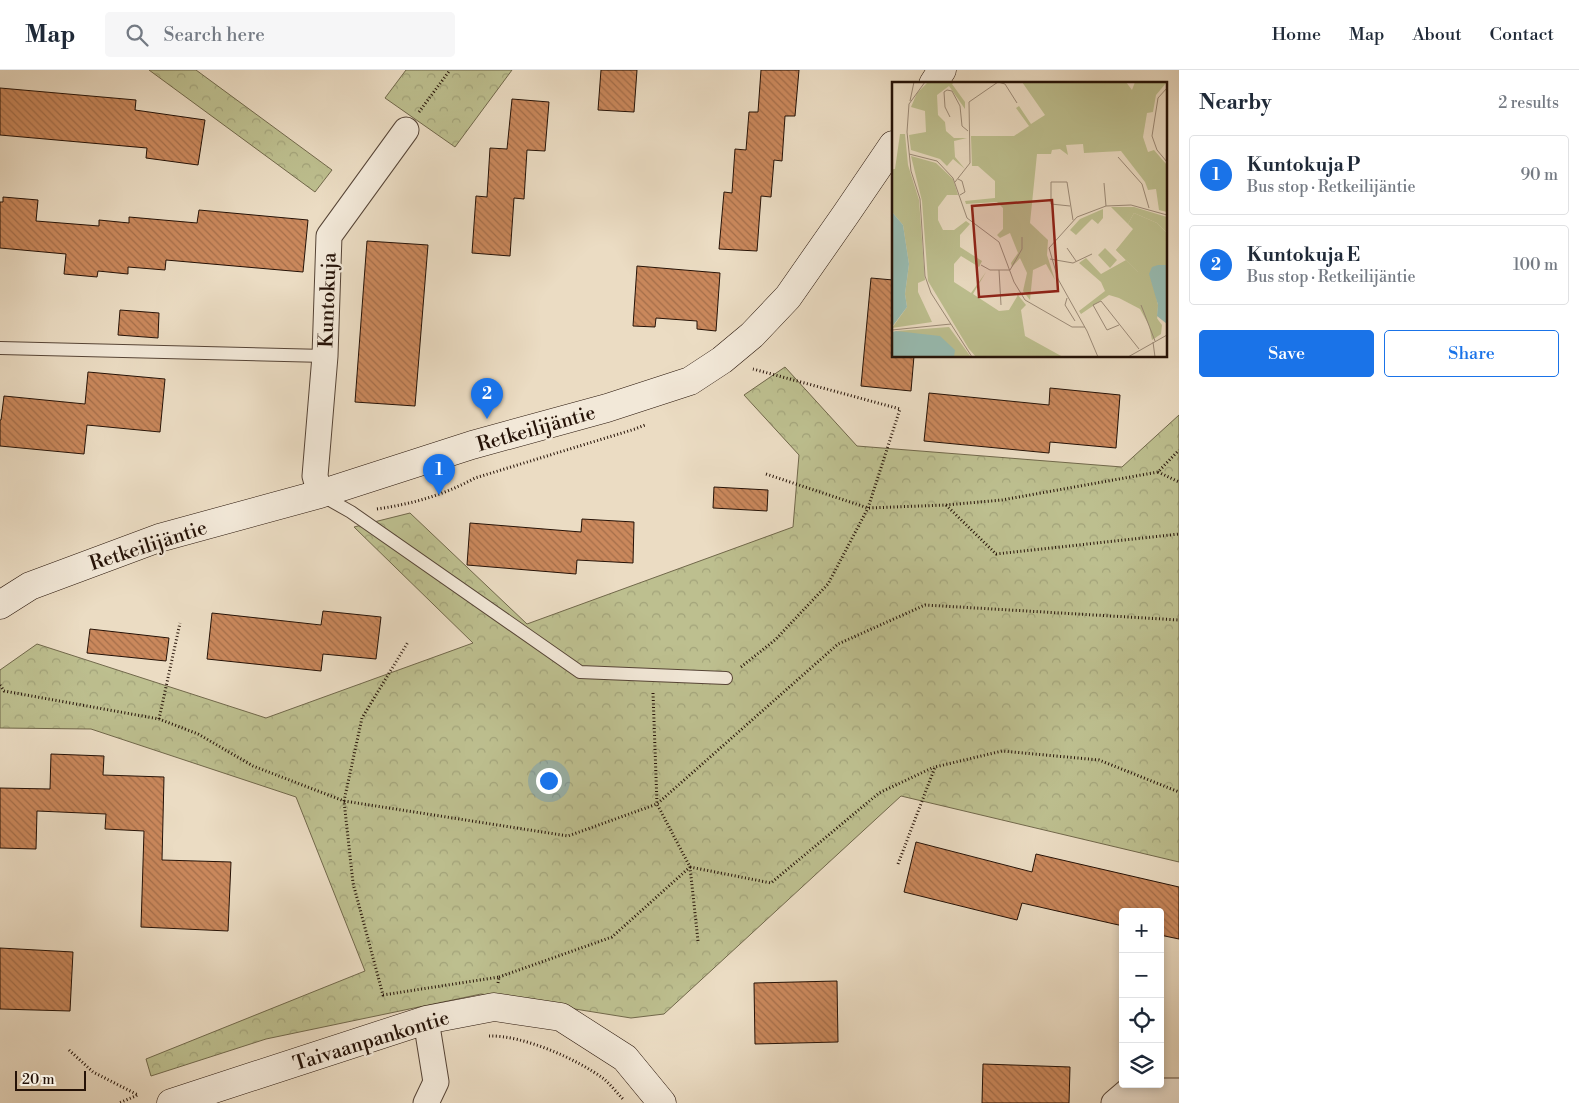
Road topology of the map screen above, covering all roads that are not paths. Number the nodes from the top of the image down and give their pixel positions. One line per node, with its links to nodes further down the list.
1 (942, 70): 2 (street)
2 (934, 82)
3 (406, 130): 6 (street, Kuntokuja)
4 (892, 146): 7 (street, Retkeilijäntie)
5 (0, 348): 6 (lane)
6 (325, 356): 7 (street, Kuntokuja)
7 (320, 494): 8 (street, Retkeilijäntie); 9 (lane)
8 (0, 605)
9 (726, 678)
10 (426, 1020): 12 (street, Taivaanpankontie); 13 (street); 14 (street, Taivaanpankontie)
11 (1179, 1091): 15 (street)
12 (171, 1103)
13 (426, 1103)
14 (662, 1103)
15 (1114, 1103)

